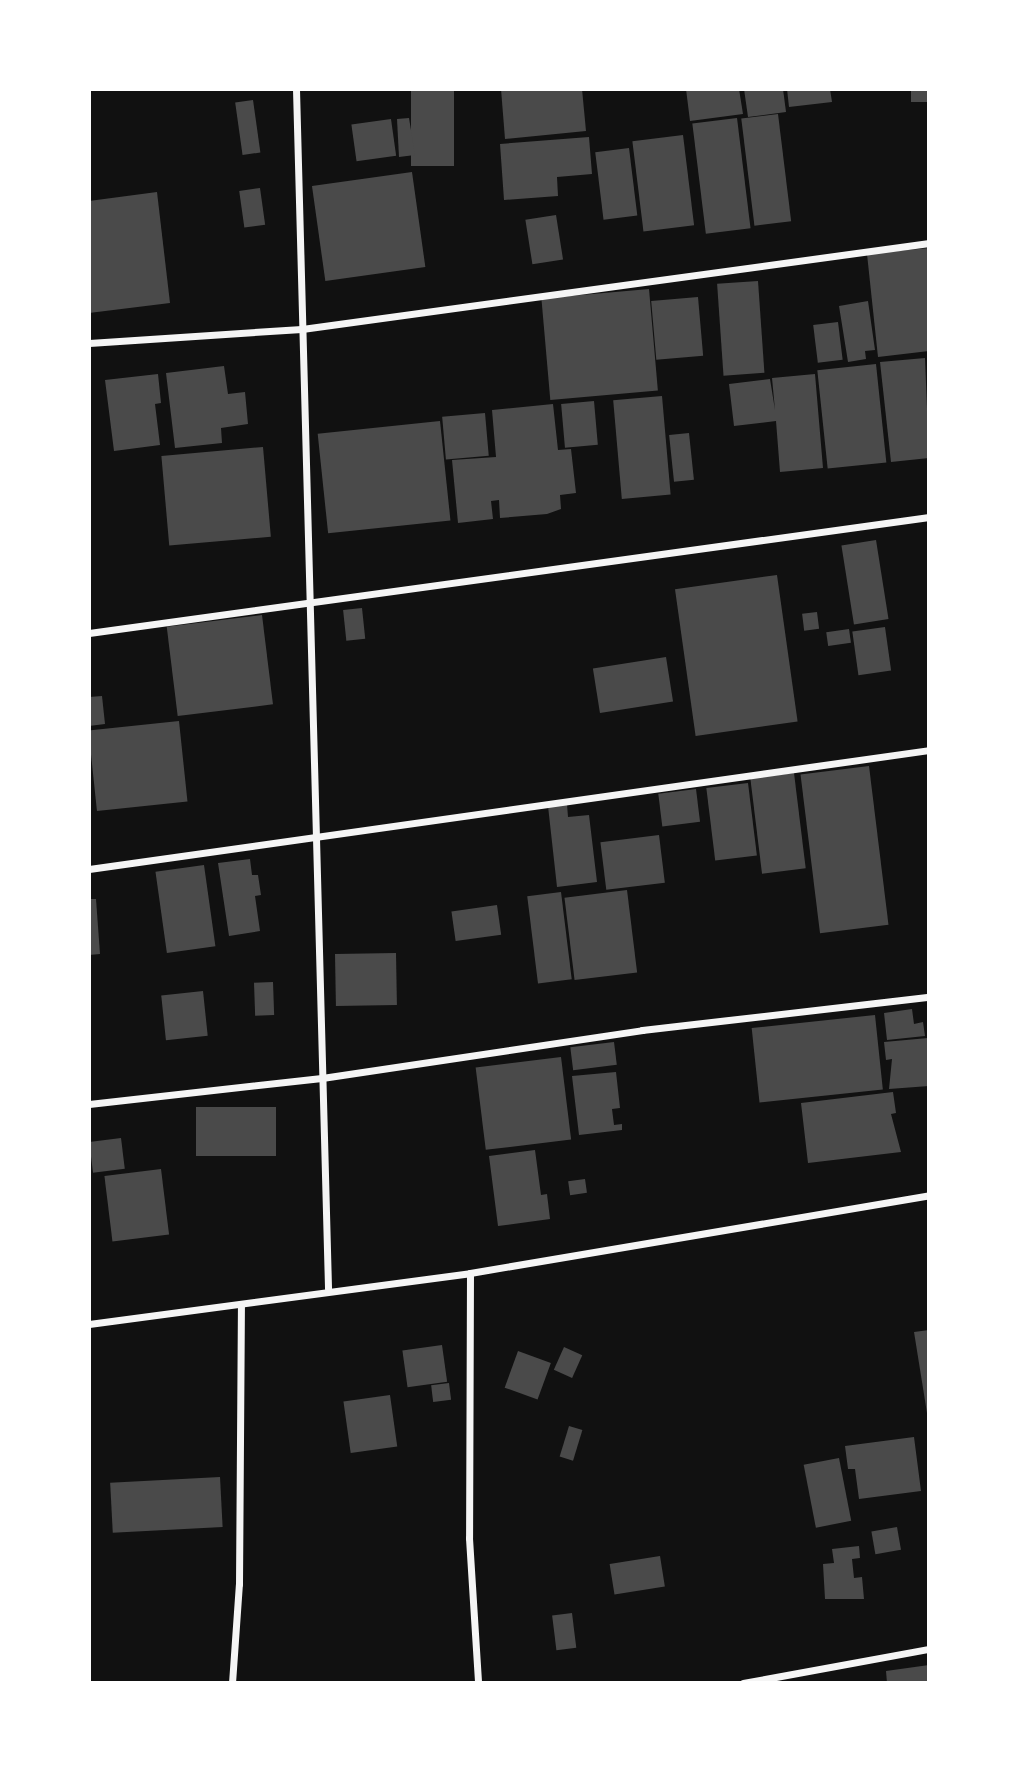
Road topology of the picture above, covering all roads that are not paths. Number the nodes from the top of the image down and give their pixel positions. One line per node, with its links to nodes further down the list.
1 (296, 89): 3 (street)
2 (929, 243): 3 (street)
3 (302, 329): 4 (street); 6 (street)
4 (89, 344)
5 (929, 517): 6 (street)
6 (310, 600): 7 (street); 9 (street)
7 (89, 633)
8 (929, 750): 9 (street)
9 (316, 834): 10 (street); 12 (street)
10 (89, 869)
11 (929, 998): 12 (street)
12 (322, 1078): 13 (street); 16 (street)
13 (89, 1104)
14 (929, 1195): 15 (street)
15 (470, 1272): 16 (street); 21 (street)
16 (328, 1289): 17 (street)
17 (241, 1304): 18 (street); 20 (street)
18 (89, 1324)
19 (929, 1649): 22 (street)
20 (232, 1683)
21 (478, 1683)
22 (743, 1683)

